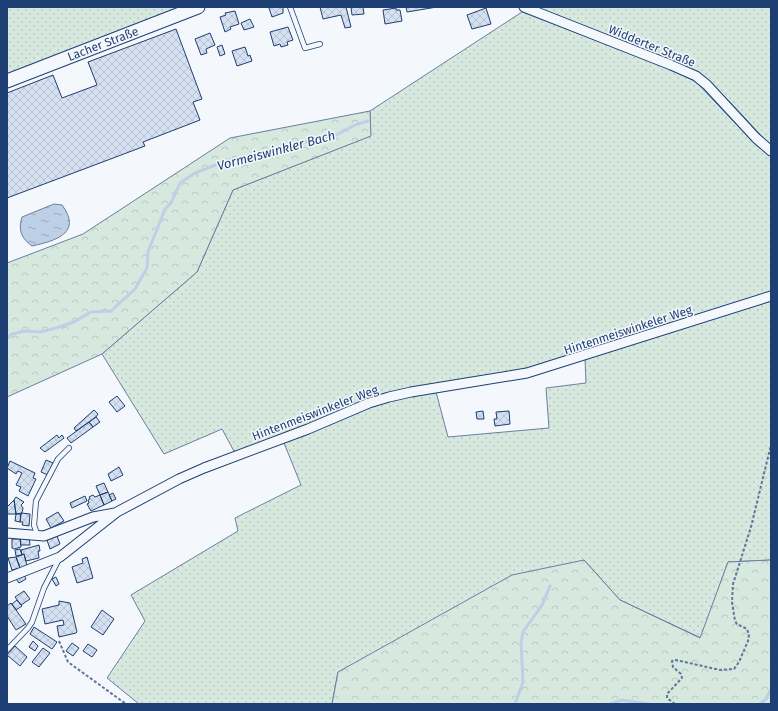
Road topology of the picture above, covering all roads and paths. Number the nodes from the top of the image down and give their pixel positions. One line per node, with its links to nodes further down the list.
1 (198, 7): 5 (street, Lacher Straße)
2 (290, 7): 4 (lane)
3 (524, 7): 6 (street, Widderter Straße)
4 (320, 44)
5 (7, 81)
6 (771, 151)
7 (771, 296): 10 (street, Hintenmeiswinkeler Weg)
8 (771, 445): 18 (path)
9 (69, 448): 12 (lane)
10 (117, 512): 12 (street); 13 (street, Hintenmeiswinkeler Weg)
11 (7, 533): 12 (street)
12 (37, 534)
13 (60, 557): 14 (street, Hintenmeiswinkeler Weg); 16 (lane)
14 (7, 578)
15 (59, 641): 17 (path)
16 (7, 650)
17 (126, 704)
18 (675, 704)

